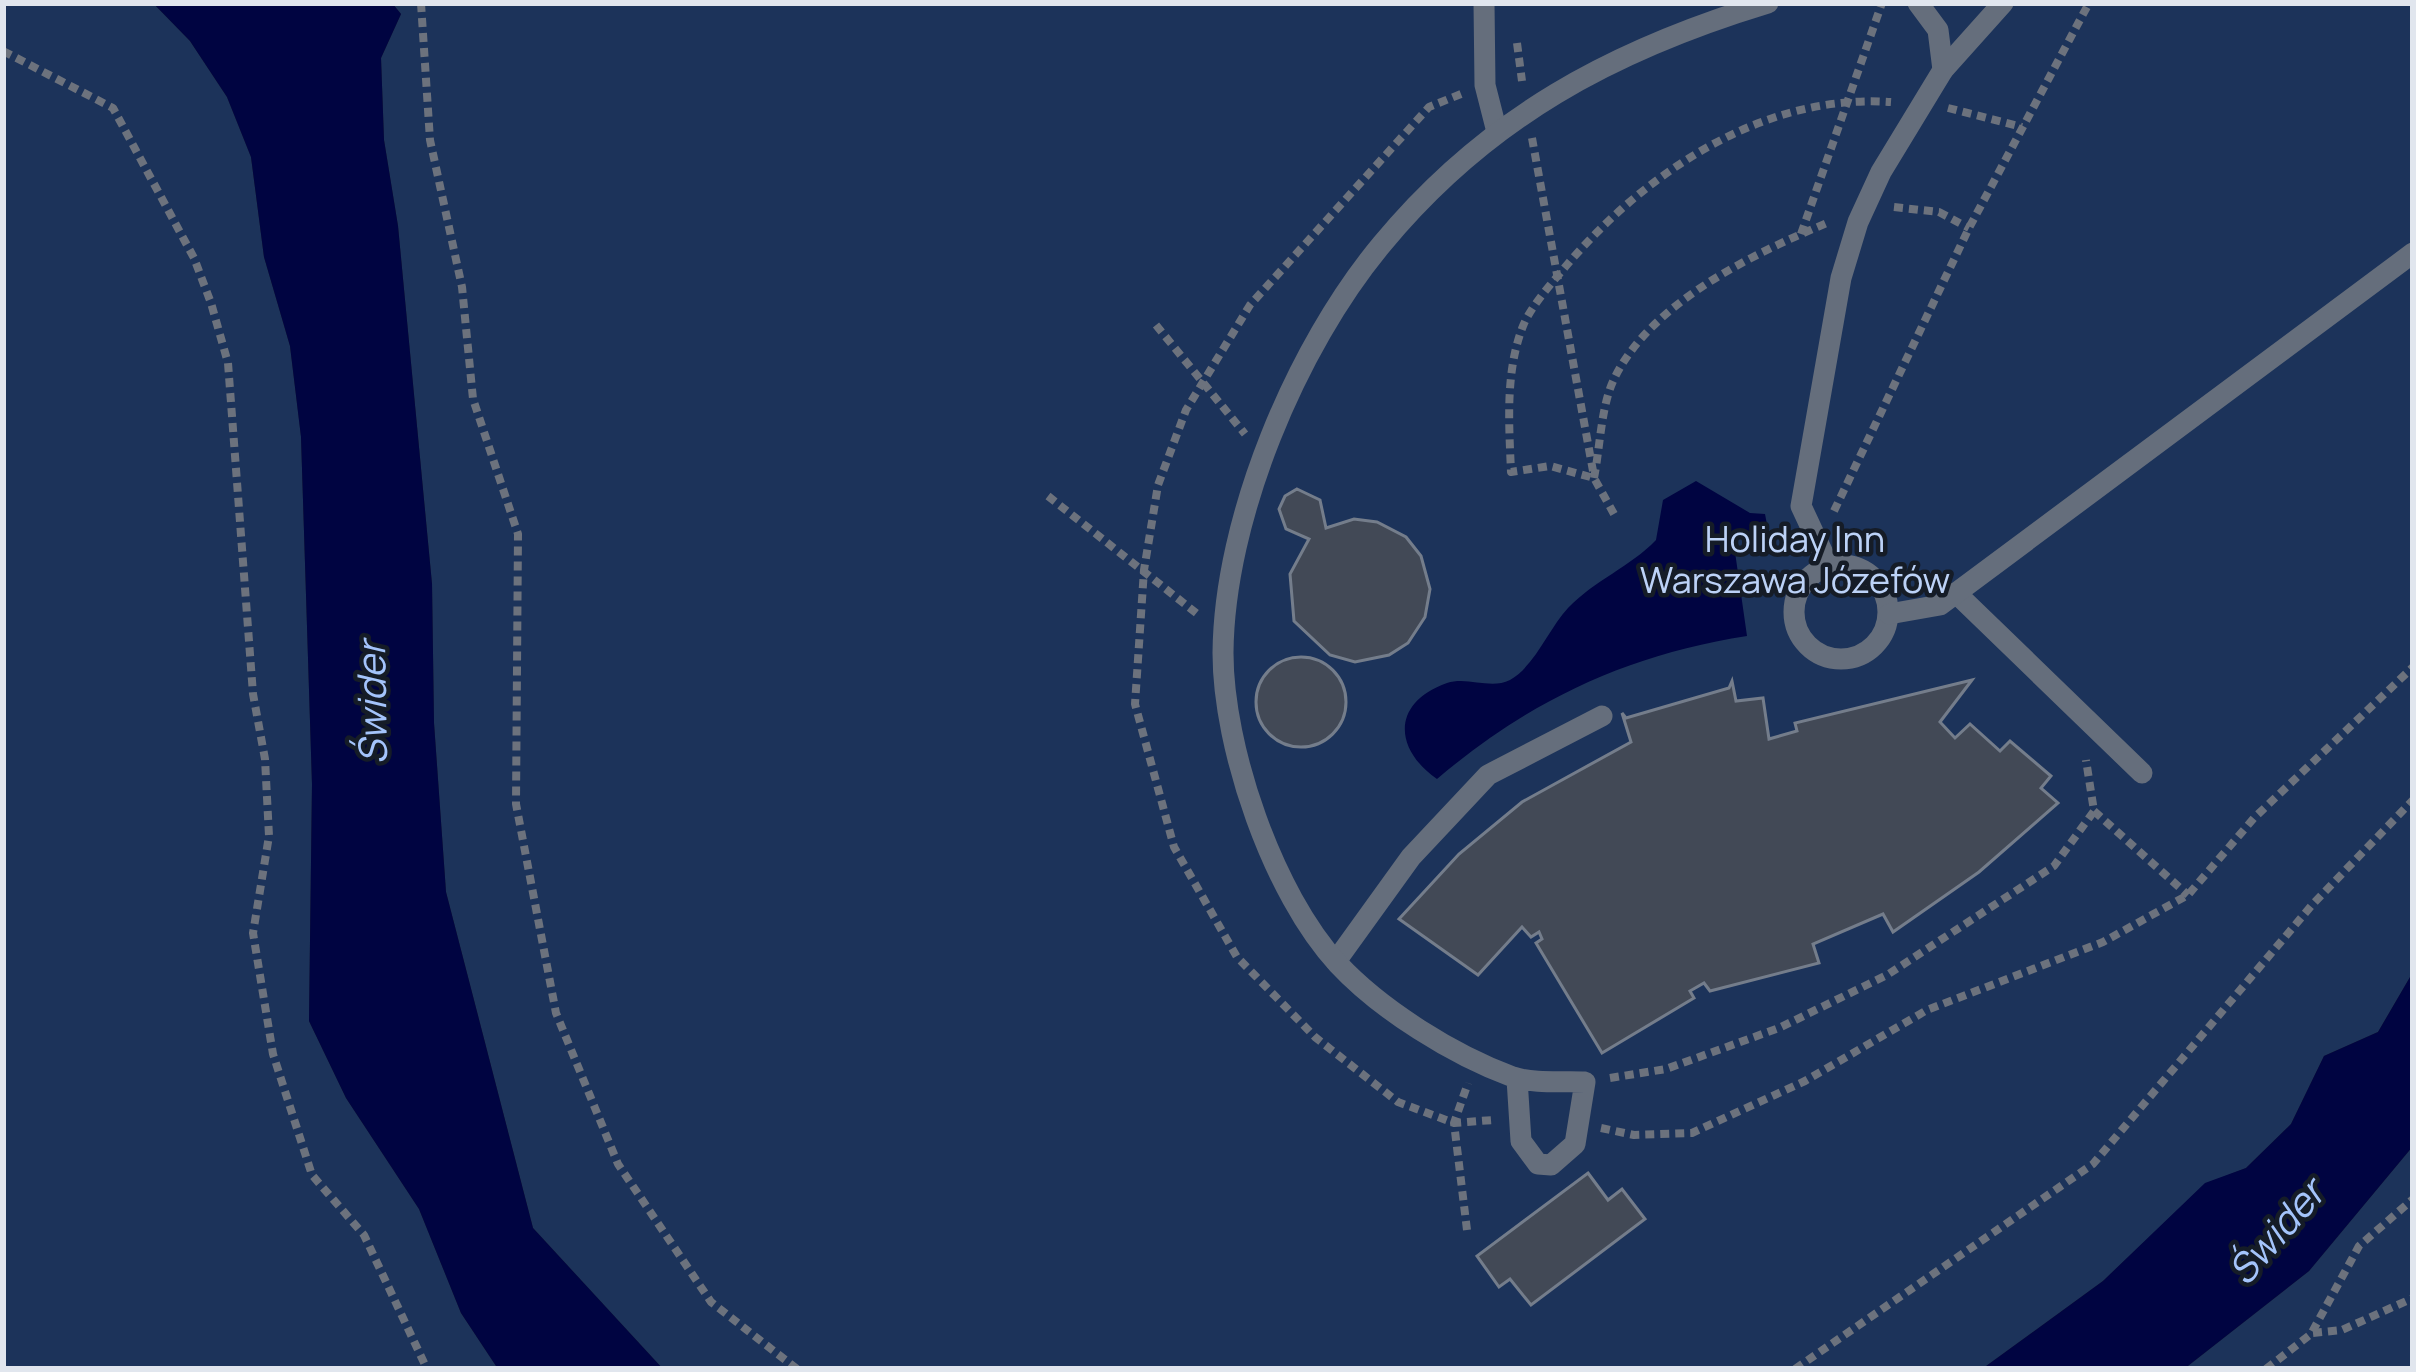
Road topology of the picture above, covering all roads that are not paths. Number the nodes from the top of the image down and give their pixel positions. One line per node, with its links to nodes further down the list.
1 (1484, 3): 6 (lane)
2 (1768, 3): 6 (lane)
3 (1918, 3): 5 (lane)
4 (2003, 3): 5 (lane)
5 (1943, 70): 8 (lane)
6 (1497, 132): 13 (lane)
7 (2413, 253): 9 (lane)
8 (1824, 556): 10 (lane); 10 (lane)
9 (1956, 593): 10 (lane); 12 (lane)
10 (1889, 614)
11 (1602, 716): 13 (lane)
12 (2142, 773)
13 (1336, 962): 14 (lane)
14 (1517, 1078): 14 (lane)

